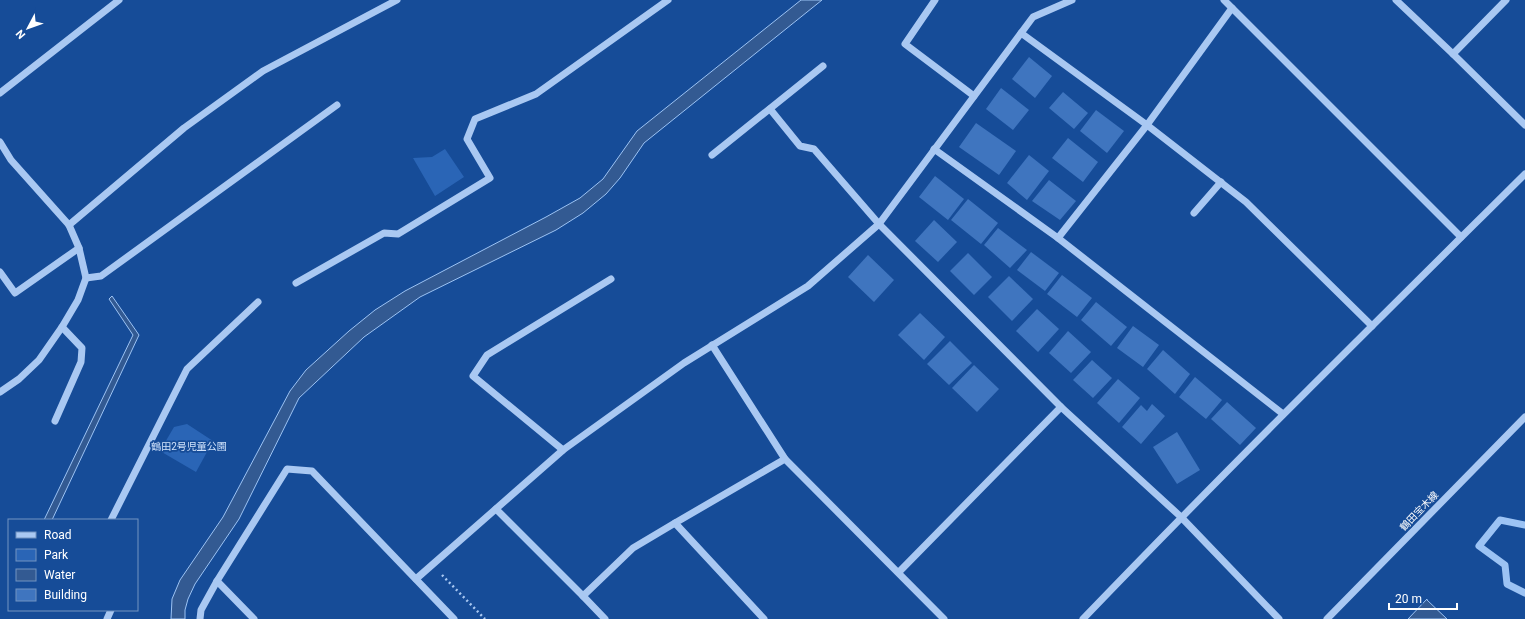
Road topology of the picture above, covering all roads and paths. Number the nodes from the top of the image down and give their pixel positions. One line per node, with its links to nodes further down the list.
1 (119, 0): 13 (street)
2 (396, 0): 25 (street)
3 (668, 0): 33 (street)
4 (935, 0): 14 (street)
5 (1072, 0): 10 (street)
6 (1224, 0): 9 (street)
7 (1396, 0): 11 (street)
8 (1506, 0): 11 (street)
9 (1232, 8): 17 (street); 27 (street)
10 (1021, 33): 14 (street); 17 (street)
11 (1453, 54): 18 (street)
12 (823, 66): 16 (street)
13 (0, 94)
14 (974, 96): 20 (street)
15 (338, 105): 31 (street)
16 (770, 109): 21 (street); 26 (street)
17 (1146, 125): 23 (street); 28 (street)
18 (1525, 125)
19 (0, 142): 25 (street)
20 (934, 150): 26 (street); 28 (street)
21 (712, 155)
22 (1525, 174): 27 (street)
23 (1221, 182): 24 (street); 35 (street)
24 (1194, 213)
25 (69, 224): 29 (street)
26 (879, 224): 37 (street); 39 (street)
27 (1462, 237): 35 (street)
28 (1058, 238): 40 (street)
29 (79, 248): 30 (street); 31 (street)
30 (0, 272)
31 (86, 278): 36 (street)
32 (611, 279): 43 (street)
33 (296, 283)
34 (258, 302): 47 (street)
35 (1372, 326): 40 (street)
36 (62, 327): 38 (street); 42 (street)
37 (712, 345): 43 (street); 44 (street)
38 (0, 392)
39 (1061, 407): 46 (street); 50 (street)
40 (1283, 414): 46 (street)
41 (1525, 417): 63 (street, 鶴田宝木線)
42 (56, 421)
43 (563, 450): 45 (street)
44 (785, 459): 48 (street); 50 (street)
45 (496, 509): 49 (street); 53 (street)
46 (1181, 517): 61 (street); 62 (street)
47 (112, 519)
48 (675, 523): 53 (street); 59 (street)
49 (433, 564): 51 (street); 57 (path)
50 (898, 572): 60 (street)
51 (416, 579): 52 (street); 56 (street)
52 (217, 581): 54 (street); 55 (street)
53 (583, 596): 58 (street)
54 (200, 619)
55 (254, 619)
56 (454, 619)
57 (485, 619)
58 (605, 619)
59 (764, 619)
60 (944, 619)
61 (1083, 619)
62 (1279, 619)
63 (1327, 619)

